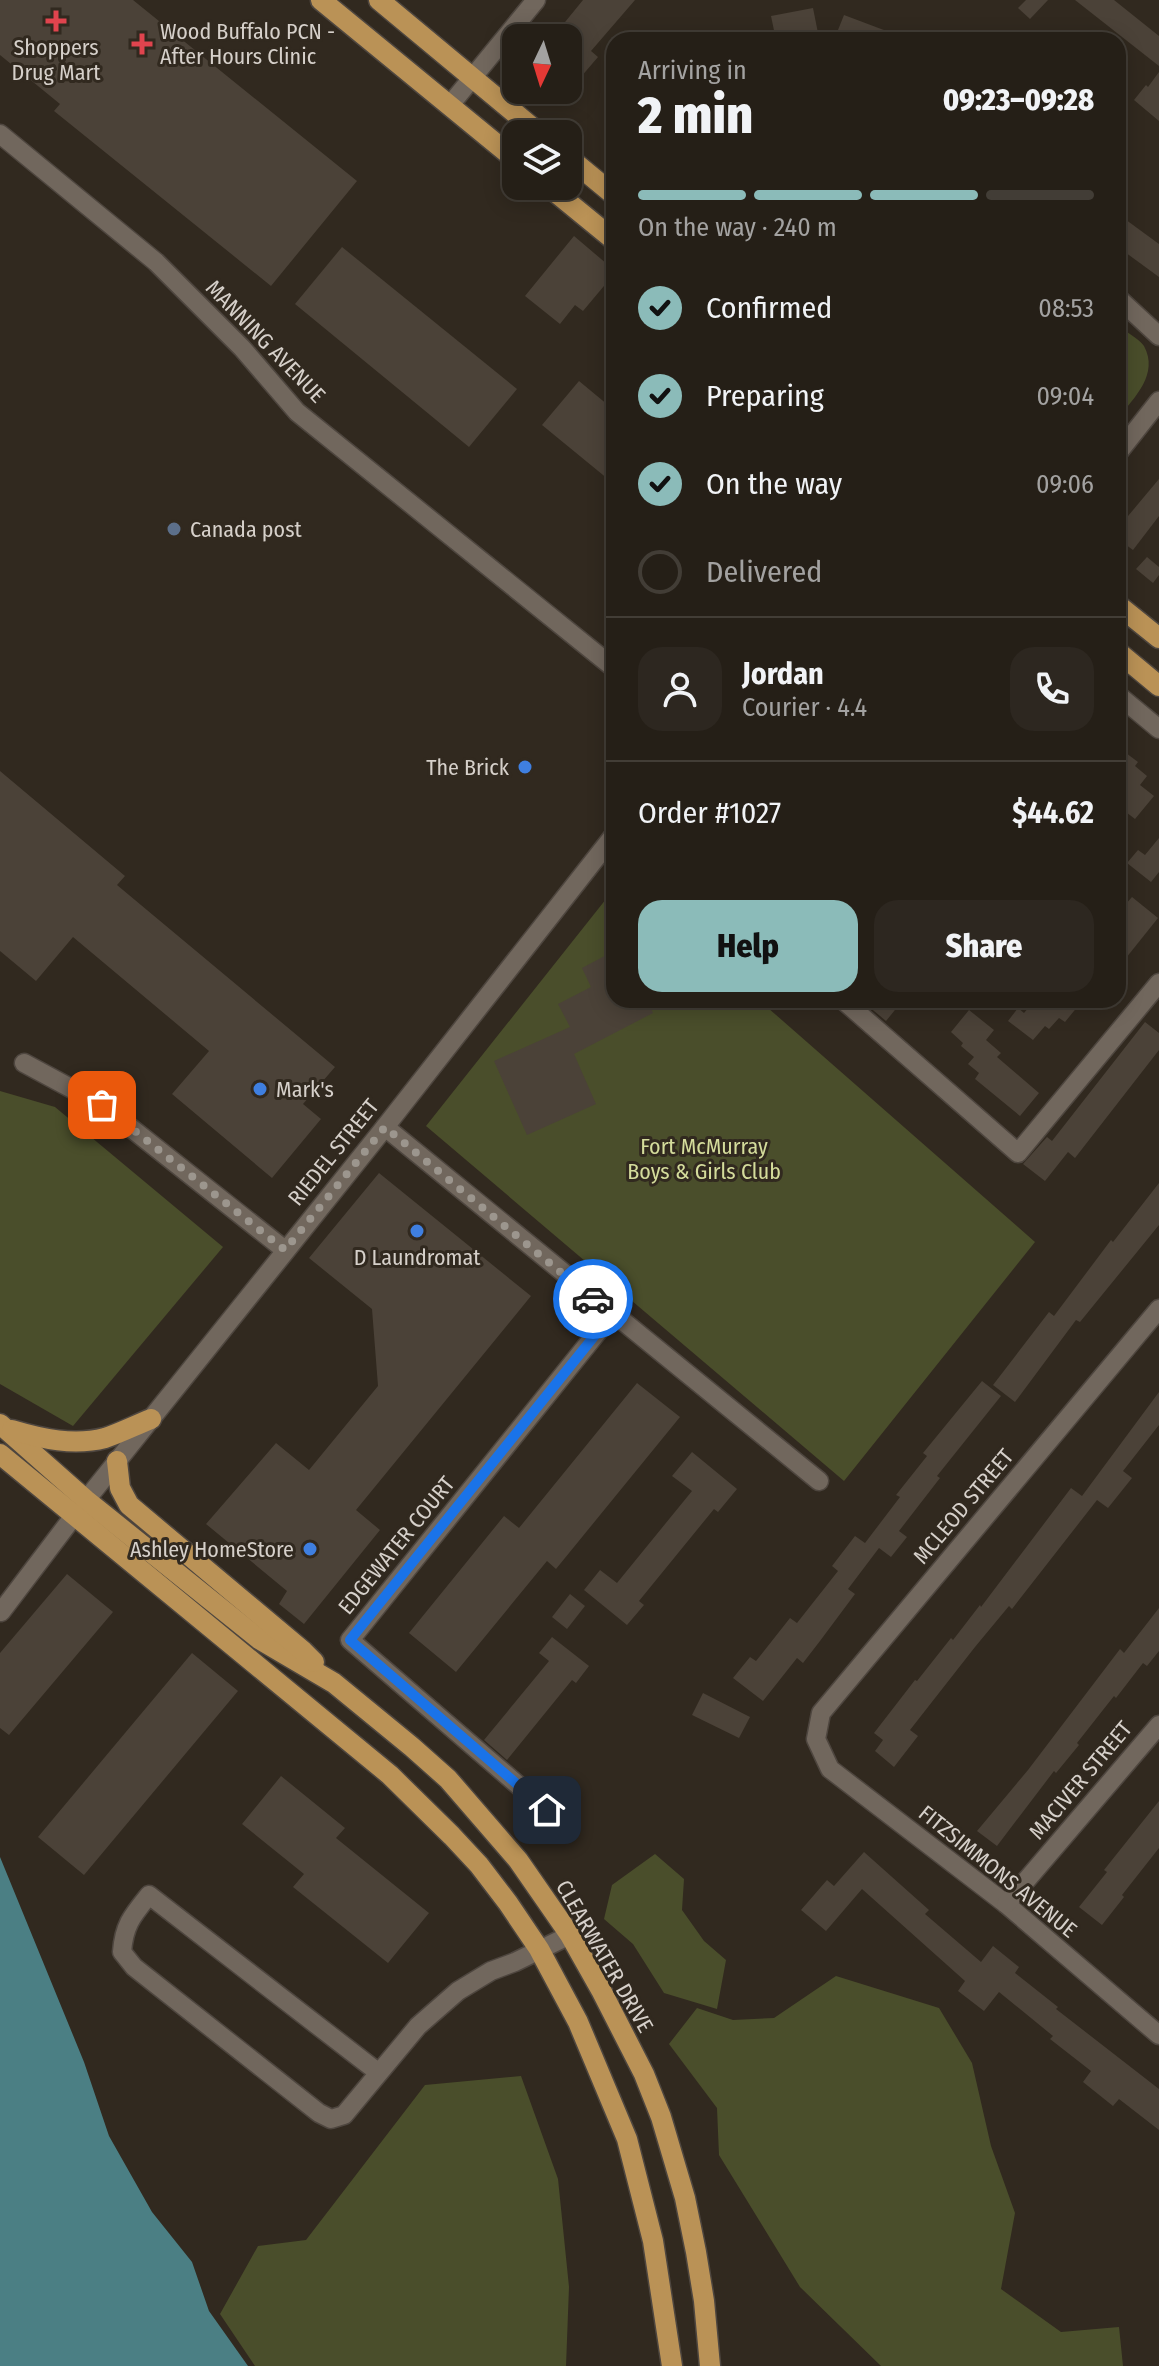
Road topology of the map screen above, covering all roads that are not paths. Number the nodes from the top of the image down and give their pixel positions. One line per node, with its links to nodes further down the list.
1 (321, 0): 5 (main road)
2 (379, 0): 4 (main road)
3 (536, 0): 4 (street)
4 (472, 78): 5 (street); 6 (main road)
5 (450, 105): 8 (main road)
6 (523, 120)
7 (0, 134): 20 (street, MANNING AVENUE)
8 (502, 148)
9 (582, 169): 10 (main road)
10 (606, 188)
11 (565, 200): 12 (main road)
12 (606, 233)
13 (1126, 305): 14 (street)
14 (1159, 336)
15 (1159, 401): 16 (street)
16 (1126, 443)
17 (1126, 611): 18 (main road)
18 (1159, 638)
19 (1126, 659): 21 (main road)
20 (606, 662)
21 (1159, 686)
22 (1126, 702): 23 (street)
23 (1159, 729)
24 (606, 845): 28 (street, RIEDEL STREET)
25 (1159, 983): 26 (street)
26 (852, 1008)
27 (24, 1063): 29 (street)
28 (385, 1127): 29 (street, RIEDEL STREET); 31 (street)
29 (285, 1250): 32 (street, RIEDEL STREET)
30 (1159, 1309): 41 (street, MCLEOD STREET)
31 (612, 1314): 36 (street); 42 (street, EDGEWATER COURT)
32 (151, 1419): 33 (main road); 35 (street, RIEDEL STREET)
33 (2, 1426): 37 (main road, CLEARWATER DRIVE)
34 (0, 1454): 37 (main road, CLEARWATER DRIVE)
35 (117, 1461): 37 (street, RIEDEL STREET); 39 (main road)
36 (819, 1481)
37 (80, 1508): 38 (street, RIEDEL STREET); 39 (main road, CLEARWATER DRIVE); 45 (main road, CLEARWATER DRIVE)
38 (1, 1612)
39 (334, 1683): 44 (main road, CLEARWATER DRIVE)
40 (1159, 1725): 43 (street, MACIVER STREET)
41 (816, 1739): 43 (street, FITZSIMMONS AVENUE)
42 (547, 1810)
43 (1006, 1904): 46 (street, FITZSIMMONS AVENUE)
44 (570, 1935): 45 (street); 49 (main road, CLEARWATER DRIVE)
45 (539, 1949): 47 (street); 48 (main road, CLEARWATER DRIVE)
46 (1159, 2035)
47 (379, 2073): 47 (street)
48 (672, 2366)
49 (710, 2366)

